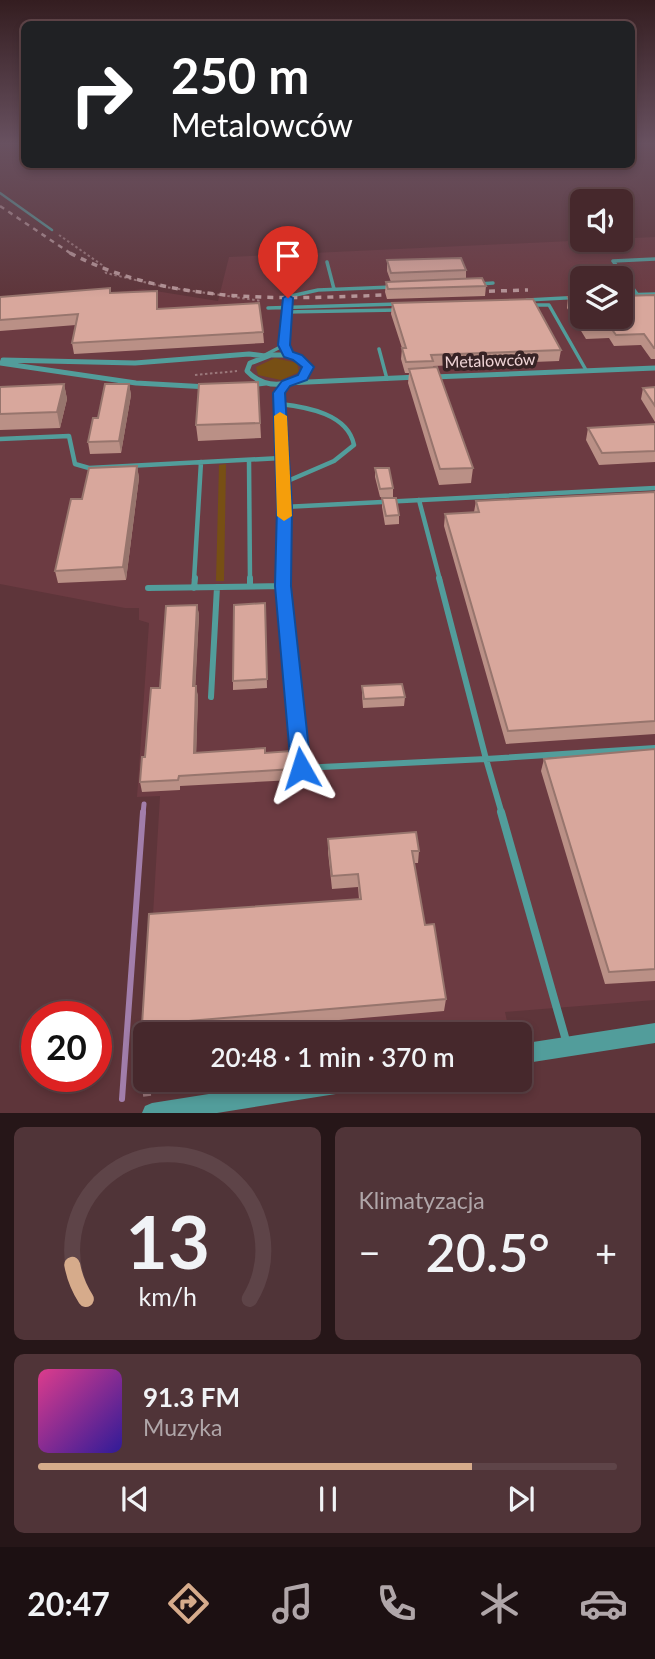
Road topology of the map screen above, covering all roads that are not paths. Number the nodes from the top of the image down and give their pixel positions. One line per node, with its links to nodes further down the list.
1 (1, 194): 2 (lane)
2 (52, 230)
3 (655, 259): 11 (lane)
4 (327, 262): 8 (lane)
5 (494, 283): 6 (lane)
6 (467, 284)
7 (402, 286): 8 (lane)
8 (334, 289): 18 (lane)
9 (655, 293): 11 (lane)
10 (633, 294): 11 (lane)
11 (637, 294)
12 (570, 298): 13 (lane)
13 (514, 300)
14 (407, 304): 18 (lane)
15 (528, 305): 26 (lane)
16 (268, 309): 18 (lane)
17 (403, 309): 18 (lane)
18 (286, 310): 19 (lane)
19 (284, 345): 21 (lane); 22 (lane)
20 (379, 349): 29 (lane)
21 (288, 355): 22 (street); 27 (street, Metalowców)
22 (265, 356): 24 (street); 31 (street)
23 (0, 361): 24 (street); 28 (street)
24 (89, 362): 28 (street)
25 (655, 368): 26 (street, Metalowców)
26 (586, 370): 29 (street, Metalowców)
27 (307, 372): 30 (street, Metalowców); 32 (street, Metalowców)
28 (80, 375): 34 (street)
29 (387, 379): 30 (street, Metalowców)
30 (326, 381): 32 (street, Metalowców)
31 (266, 383): 32 (street, Metalowców); 33 (street, Metalowców); 35 (lane)
32 (286, 383): 35 (lane)
33 (238, 386)
34 (216, 387)
35 (279, 393): 36 (lane)
36 (280, 404): 38 (lane); 41 (lane)
37 (0, 439): 40 (lane)
38 (281, 458): 39 (lane); 41 (lane)
39 (249, 460): 40 (lane); 45 (lane)
40 (201, 462): 49 (lane)
41 (283, 484): 44 (lane)
42 (655, 488): 43 (lane)
43 (419, 500): 44 (lane); 52 (lane)
44 (284, 507): 46 (lane)
45 (250, 586): 46 (lane); 47 (lane)
46 (283, 586): 52 (lane)
47 (218, 587): 49 (lane); 50 (lane)
48 (148, 588): 49 (lane)
49 (194, 588)
50 (211, 697)
51 (655, 748): 52 (lane)
52 (486, 759): 54 (lane)
53 (655, 1033): 54 (street)
54 (567, 1047): 55 (street)
55 (532, 1052)
56 (285, 1092): 57 (street)
57 (152, 1113)

